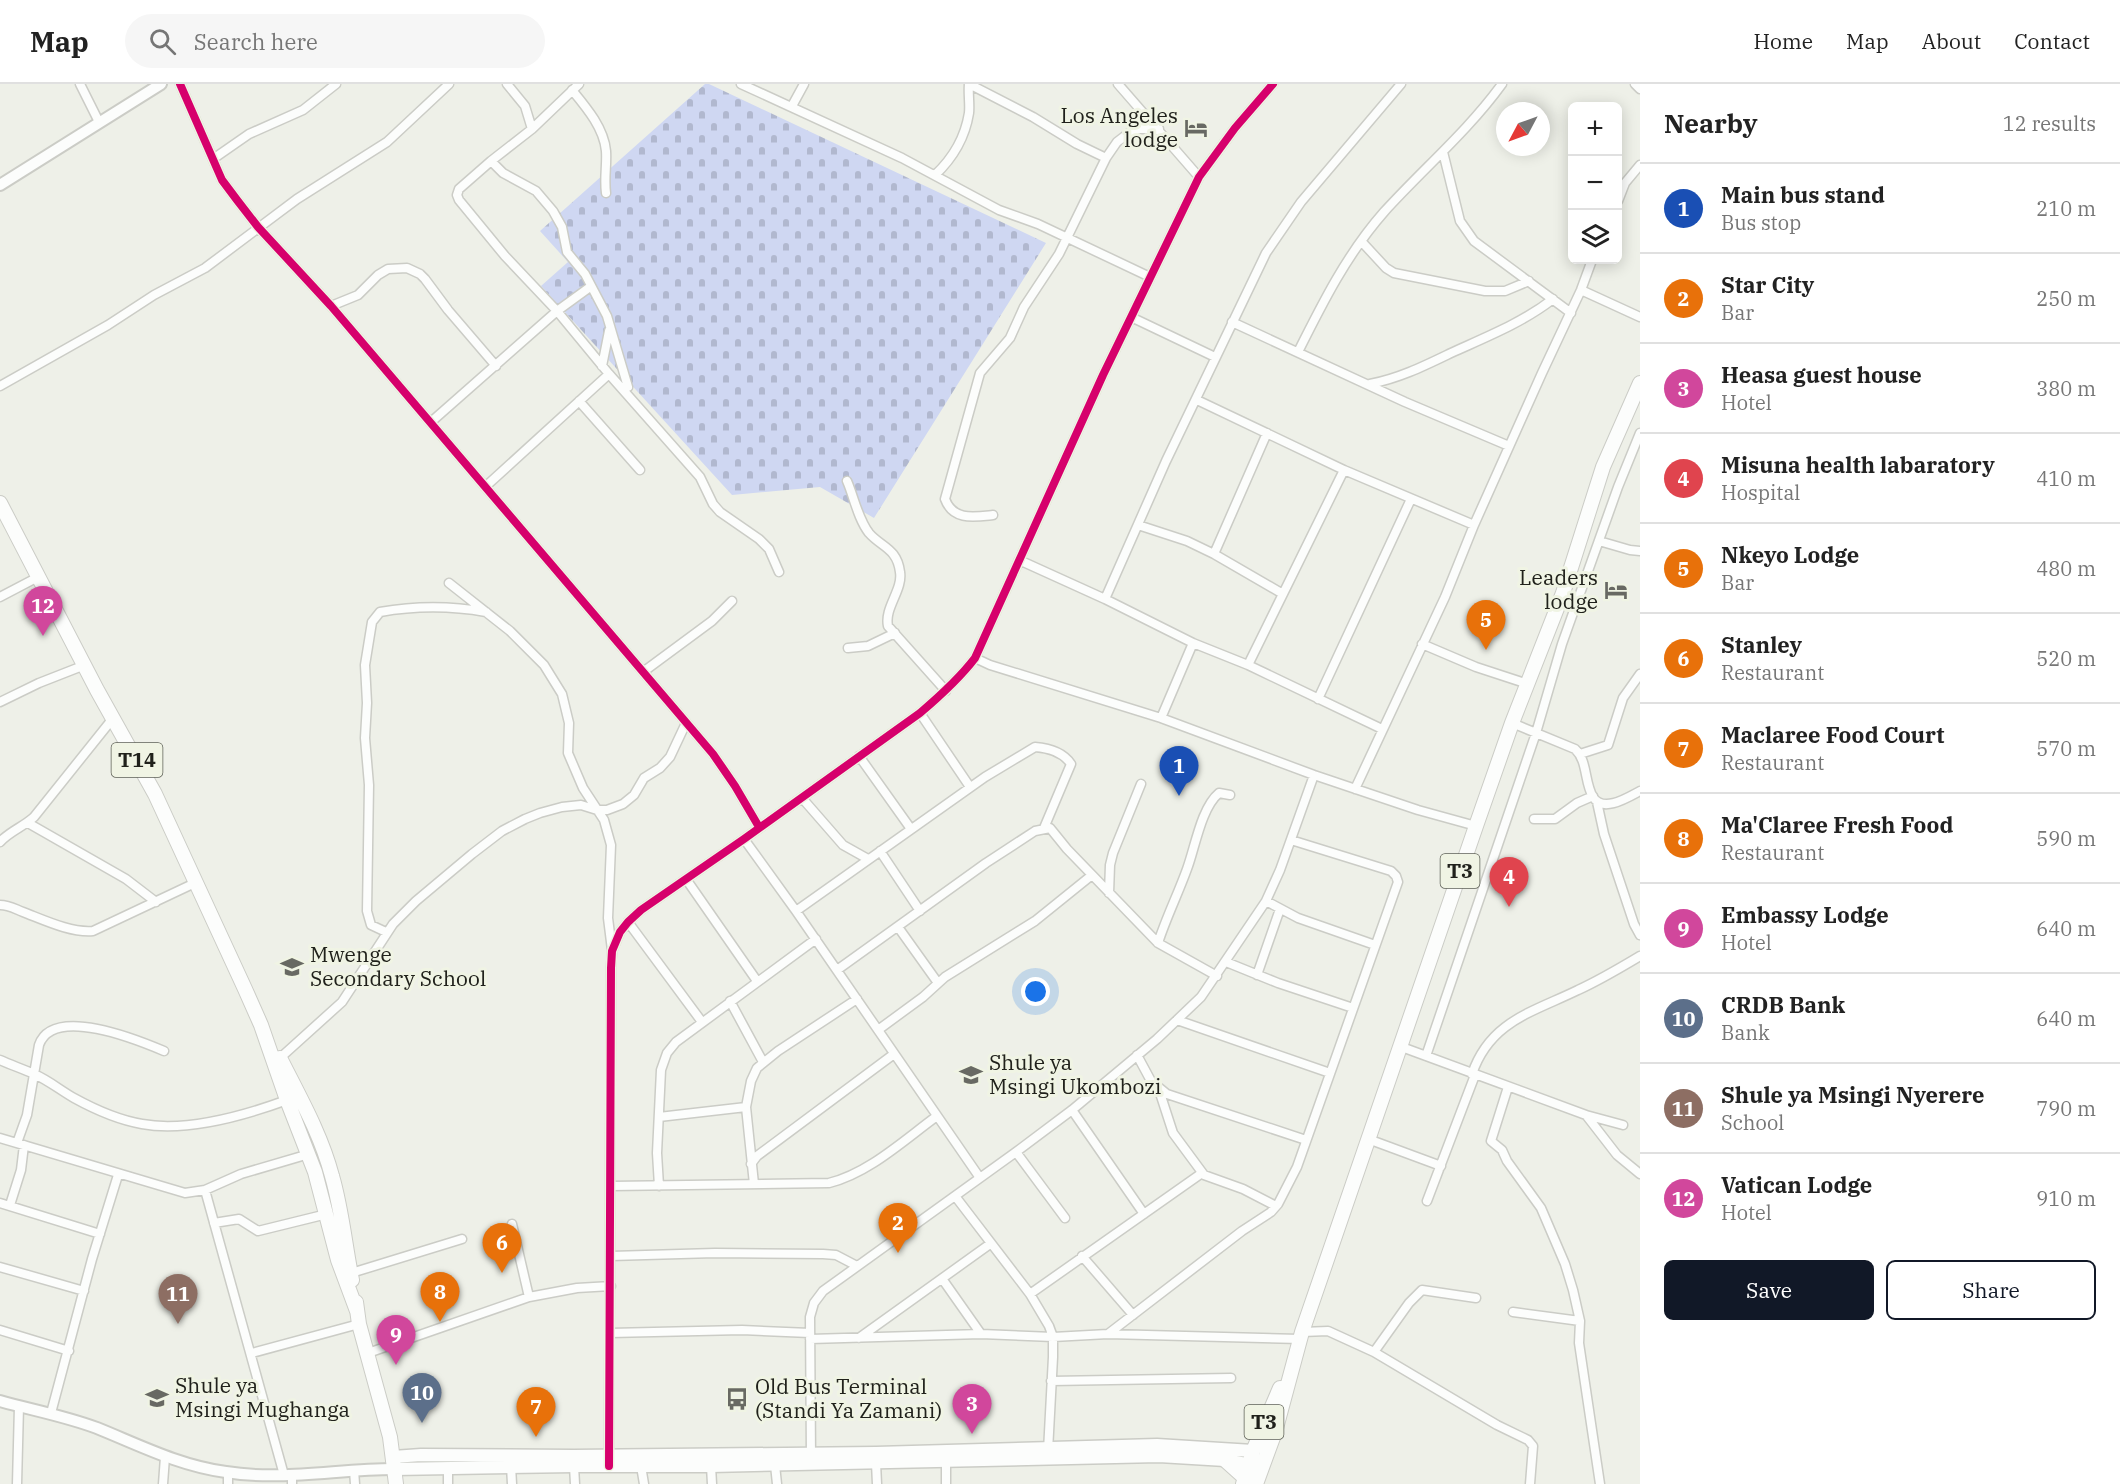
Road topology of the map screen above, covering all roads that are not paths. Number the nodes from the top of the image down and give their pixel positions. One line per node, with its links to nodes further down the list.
1 (80, 84): 18 (street)
2 (161, 84): 18 (street)
3 (180, 84): 23 (street)
4 (336, 84): 23 (street)
5 (449, 84): 31 (street)
6 (507, 84): 19 (street)
7 (741, 84): 17 (street)
8 (804, 84): 17 (street)
9 (969, 84): 22 (street); 26 (street)
10 (1118, 84): 20 (street)
11 (1273, 84): 27 (street)
12 (1401, 84): 45 (street)
13 (1502, 84): 21 (street)
14 (1635, 84): 16 (street)
15 (575, 87): 19 (street); 30 (street)
16 (1640, 89)
17 (792, 106): 26 (street)
18 (99, 122): 28 (street)
19 (532, 129): 24 (street)
20 (1159, 129): 22 (street); 27 (street)
21 (1443, 152): 33 (street); 36 (street)
22 (1106, 158): 32 (street)
23 (213, 159): 31 (street)
24 (491, 161): 37 (street); 41 (street)
25 (1640, 165): 29 (street)
26 (935, 175): 32 (street)
27 (1198, 177): 35 (street)
28 (0, 185)
29 (1622, 190)
30 (606, 193)
31 (258, 227): 40 (street); 53 (street)
32 (1067, 237): 35 (street); 67 (street)
33 (1361, 241): 36 (street); 47 (street)
34 (1591, 264): 38 (street)
35 (1150, 277): 43 (street)
36 (1529, 281): 39 (street)
37 (591, 287): 41 (street); 46 (street)
38 (1581, 290): 42 (street); 44 (street)
39 (1552, 299): 42 (street); 52 (street)
40 (331, 306): 49 (street); 57 (street)
41 (557, 311): 49 (street); 50 (street)
42 (1571, 313): 60 (street)
43 (1131, 317): 48 (street); 73 (street)
44 (1640, 317)
45 (1232, 322): 47 (street); 48 (street)
46 (609, 326): 50 (street); 54 (street)
47 (1298, 352): 52 (street)
48 (1215, 357): 55 (street)
49 (496, 366): 57 (street)
50 (605, 370): 56 (street); 74 (street)
51 (1640, 383): 91 (highway, T3)
52 (1370, 384): 60 (street)
53 (0, 386)
54 (628, 387)
55 (1197, 399): 58 (street); 68 (street)
56 (579, 401): 61 (street); 64 (street)
57 (431, 422): 64 (street)
58 (1268, 433): 62 (street); 72 (street)
59 (1640, 434): 70 (street)
60 (1509, 446): 69 (street)
61 (640, 470)
62 (1344, 470): 65 (street); 77 (street)
63 (847, 481): 82 (street)
64 (485, 487): 89 (street)
65 (1411, 499): 69 (street); 93 (street)
66 (0, 503): 75 (highway, T14)
67 (993, 515)
68 (1138, 525): 72 (street); 79 (street)
69 (1474, 525): 84 (street)
70 (1599, 541): 71 (street); 101 (street)
71 (1640, 551)
72 (1214, 554): 77 (street)
73 (1019, 560): 79 (street); 86 (street)
74 (779, 572)
75 (40, 576): 78 (street); 87 (highway, T14)
76 (449, 583): 81 (street)
77 (1283, 594): 88 (street)
78 (0, 597)
79 (1105, 599): 83 (street)
80 (732, 601): 89 (street)
81 (486, 612): 112 (street); 136 (street)
82 (896, 633): 85 (street); 92 (street)
83 (1192, 643): 88 (street); 97 (street)
84 (1422, 644): 91 (street); 100 (street)
85 (848, 648)
86 (975, 658): 92 (street); 97 (street)
87 (85, 665): 94 (street); 96 (highway, T14)
88 (1248, 665): 93 (street)
89 (643, 672): 98 (street)
90 (1640, 674): 102 (street)
91 (1528, 684): 99 (highway, T3)
92 (946, 691): 95 (street)
93 (1318, 699): 100 (street)
94 (0, 702)
95 (920, 713): 103 (street); 106 (street)
96 (114, 717): 114 (street); 126 (highway, T14)
97 (1161, 718): 104 (street)
98 (686, 723): 112 (street); 116 (street)
99 (1512, 723): 101 (street); 115 (highway, T3)
100 (1382, 729): 107 (street)
101 (1536, 734): 102 (street); 160 (street)
102 (1580, 754): 111 (street)
103 (859, 756): 110 (street); 118 (street)
104 (1314, 775): 107 (street); 120 (street)
105 (1141, 784): 127 (street)
106 (970, 787): 117 (street); 118 (street)
107 (1355, 789): 115 (street)
108 (1640, 792): 111 (street)
109 (1230, 795): 139 (street)
110 (802, 798): 116 (street); 123 (street)
111 (1595, 799): 113 (street); 137 (street)
112 (597, 810): 136 (street); 141 (street)
113 (1534, 819)
114 (28, 822): 121 (street); 129 (street)
115 (1476, 826): 156 (highway, T3)
116 (759, 827): 119 (street)
117 (1044, 828): 124 (street); 133 (street)
118 (911, 829): 122 (street)
119 (744, 839): 125 (street); 132 (street)
120 (1291, 840): 128 (street); 140 (street)
121 (0, 842)
122 (880, 851): 123 (street); 133 (street)
123 (868, 859): 132 (street)
124 (1092, 875): 127 (street); 148 (street)
125 (686, 879): 134 (street); 147 (street)
126 (197, 882): 129 (street); 154 (highway, T14)
127 (1109, 892): 139 (street)
128 (1266, 901): 131 (street); 143 (street)
129 (156, 902): 130 (street)
130 (0, 905)
131 (1280, 909): 140 (street); 146 (street)
132 (796, 911): 138 (street)
133 (920, 911): 135 (street)
134 (628, 922): 141 (street); 153 (street)
135 (898, 927): 144 (street); 148 (street)
136 (386, 932): 161 (street)
137 (1640, 935)
138 (816, 939): 144 (street); 147 (street)
139 (1158, 943): 145 (street)
140 (1376, 945): 151 (street)
141 (612, 951): 189 (street)
142 (1640, 956): 166 (street)
143 (1226, 962): 145 (street); 146 (street)
144 (837, 970): 149 (street)
145 (1217, 975): 152 (street)
146 (1257, 975): 151 (street)
147 (758, 981): 150 (street)
148 (938, 983): 155 (street)
149 (857, 999): 155 (street); 163 (street)
150 (730, 1001): 153 (street); 163 (street)
151 (1353, 1008): 164 (street)
152 (1177, 1020): 159 (street); 164 (street)
153 (702, 1022): 174 (street)
154 (261, 1025): 161 (highway, T14); 169 (highway, T14)
155 (878, 1030): 158 (street)
156 (1399, 1046): 160 (street); 177 (highway, T3)
157 (164, 1051): 165 (street)
158 (894, 1054): 173 (street); 182 (street)
159 (1137, 1055): 168 (street); 171 (street)
160 (1426, 1056): 166 (street)
161 (280, 1058): 209 (highway, T14)
162 (0, 1060): 165 (street)
163 (763, 1062): 170 (street)
164 (1330, 1073): 178 (street)
165 (34, 1074): 169 (street); 179 (street)
166 (1474, 1074): 167 (street); 183 (street)
167 (1508, 1087): 172 (street); 219 (street)
168 (1159, 1090): 178 (street); 184 (street)
169 (287, 1100): 181 (highway, T14)
170 (747, 1107): 174 (street); 182 (street)
171 (1072, 1110): 180 (street); 198 (street)
172 (1586, 1115): 175 (street); 185 (street)
173 (937, 1116): 187 (street); 188 (street)
174 (659, 1117): 190 (street)
175 (1623, 1125)
176 (0, 1138): 179 (street)
177 (1368, 1139): 183 (street); 224 (highway, T3)
178 (1306, 1140): 196 (street)
179 (20, 1144): 186 (street); 195 (street)
180 (1016, 1152): 187 (street); 199 (street)
181 (309, 1154): 191 (street); 197 (highway, T14)
182 (751, 1164): 188 (street)
183 (1441, 1166): 193 (street)
184 (1202, 1173): 196 (street); 198 (street)
185 (1640, 1174)
186 (118, 1175): 191 (street); 202 (street)
187 (980, 1178): 192 (street)
188 (754, 1184): 190 (street)
189 (611, 1186): 190 (street); 205 (street)
190 (659, 1186)
191 (205, 1190): 200 (street)
192 (955, 1196): 204 (street); 207 (street)
193 (1427, 1201)
194 (0, 1203): 195 (street)
195 (9, 1205): 202 (street)
196 (1276, 1206): 217 (street)
197 (327, 1214): 200 (street); 209 (highway, T14)
198 (1144, 1214): 206 (street)
199 (1065, 1218)
200 (214, 1223): 230 (street)
201 (512, 1224): 214 (street)
202 (100, 1234): 212 (street)
203 (462, 1239): 209 (street)
204 (990, 1244): 210 (street); 213 (street)
205 (611, 1256): 207 (street); 211 (street)
206 (1082, 1256): 213 (street); 217 (street)
207 (856, 1266): 225 (street)
208 (0, 1267): 212 (street)
209 (347, 1275): 218 (highway, T14)
210 (943, 1280): 222 (street); 227 (street)
211 (610, 1286): 214 (street); 221 (street)
212 (84, 1291): 228 (street)
213 (1030, 1294): 226 (street)
214 (529, 1297): 231 (street)
215 (1476, 1298): 229 (street)
216 (1513, 1312): 219 (street)
217 (1133, 1314): 223 (street)
218 (358, 1318): 230 (street); 231 (highway, T14)
219 (1580, 1321): 270 (street)
220 (0, 1330): 228 (street)
221 (610, 1332): 225 (street); 241 (street)
222 (981, 1334): 226 (street); 227 (street)
223 (1108, 1334): 224 (street); 226 (street)
224 (1301, 1335): 229 (street); 232 (highway, T3)
225 (810, 1336): 227 (street); 240 (street)
226 (1053, 1337): 234 (street)
227 (858, 1339)
228 (69, 1351): 237 (street)
229 (1374, 1352): 269 (street)
230 (252, 1353): 255 (street)
231 (368, 1353): 245 (highway, T14)
232 (1293, 1362): 244 (highway, T3); 244 (highway, T3)
233 (1231, 1378): 234 (street)
234 (1051, 1381): 238 (street)
235 (0, 1401): 236 (street)
236 (19, 1406): 237 (street); 257 (street)
237 (51, 1413): 239 (street)
238 (1048, 1453): 240 (main road); 242 (main road); 243 (main road); 244 (main road)
239 (165, 1457): 254 (street); 258 (street)
240 (812, 1459): 241 (main road); 246 (main road); 247 (main road)
241 (609, 1460): 245 (main road); 249 (main road); 250 (main road)
242 (1225, 1460): 244 (main road); 256 (highway)
243 (946, 1461): 246 (main road); 268 (street)
244 (1255, 1462): 256 (highway, T3)
245 (393, 1463): 251 (main road); 253 (street); 260 (highway, T14)
246 (876, 1463): 267 (street)
247 (776, 1465): 252 (main road); 266 (street)
248 (511, 1466): 249 (main road); 251 (main road); 262 (street)
249 (574, 1466): 263 (street)
250 (641, 1466): 252 (main road); 264 (street)
251 (448, 1467): 261 (street)
252 (711, 1467): 265 (street)
253 (354, 1470): 255 (street); 259 (street)
254 (228, 1478): 255 (street)
255 (289, 1478)
256 (1248, 1482)
257 (17, 1484)
258 (163, 1484)
259 (355, 1484)
260 (396, 1484)
261 (448, 1484)
262 (512, 1484)
263 (575, 1484)
264 (644, 1484)
265 (712, 1484)
266 (777, 1484)
267 (877, 1484)
268 (946, 1484)
269 (1530, 1484)
270 (1600, 1484)

